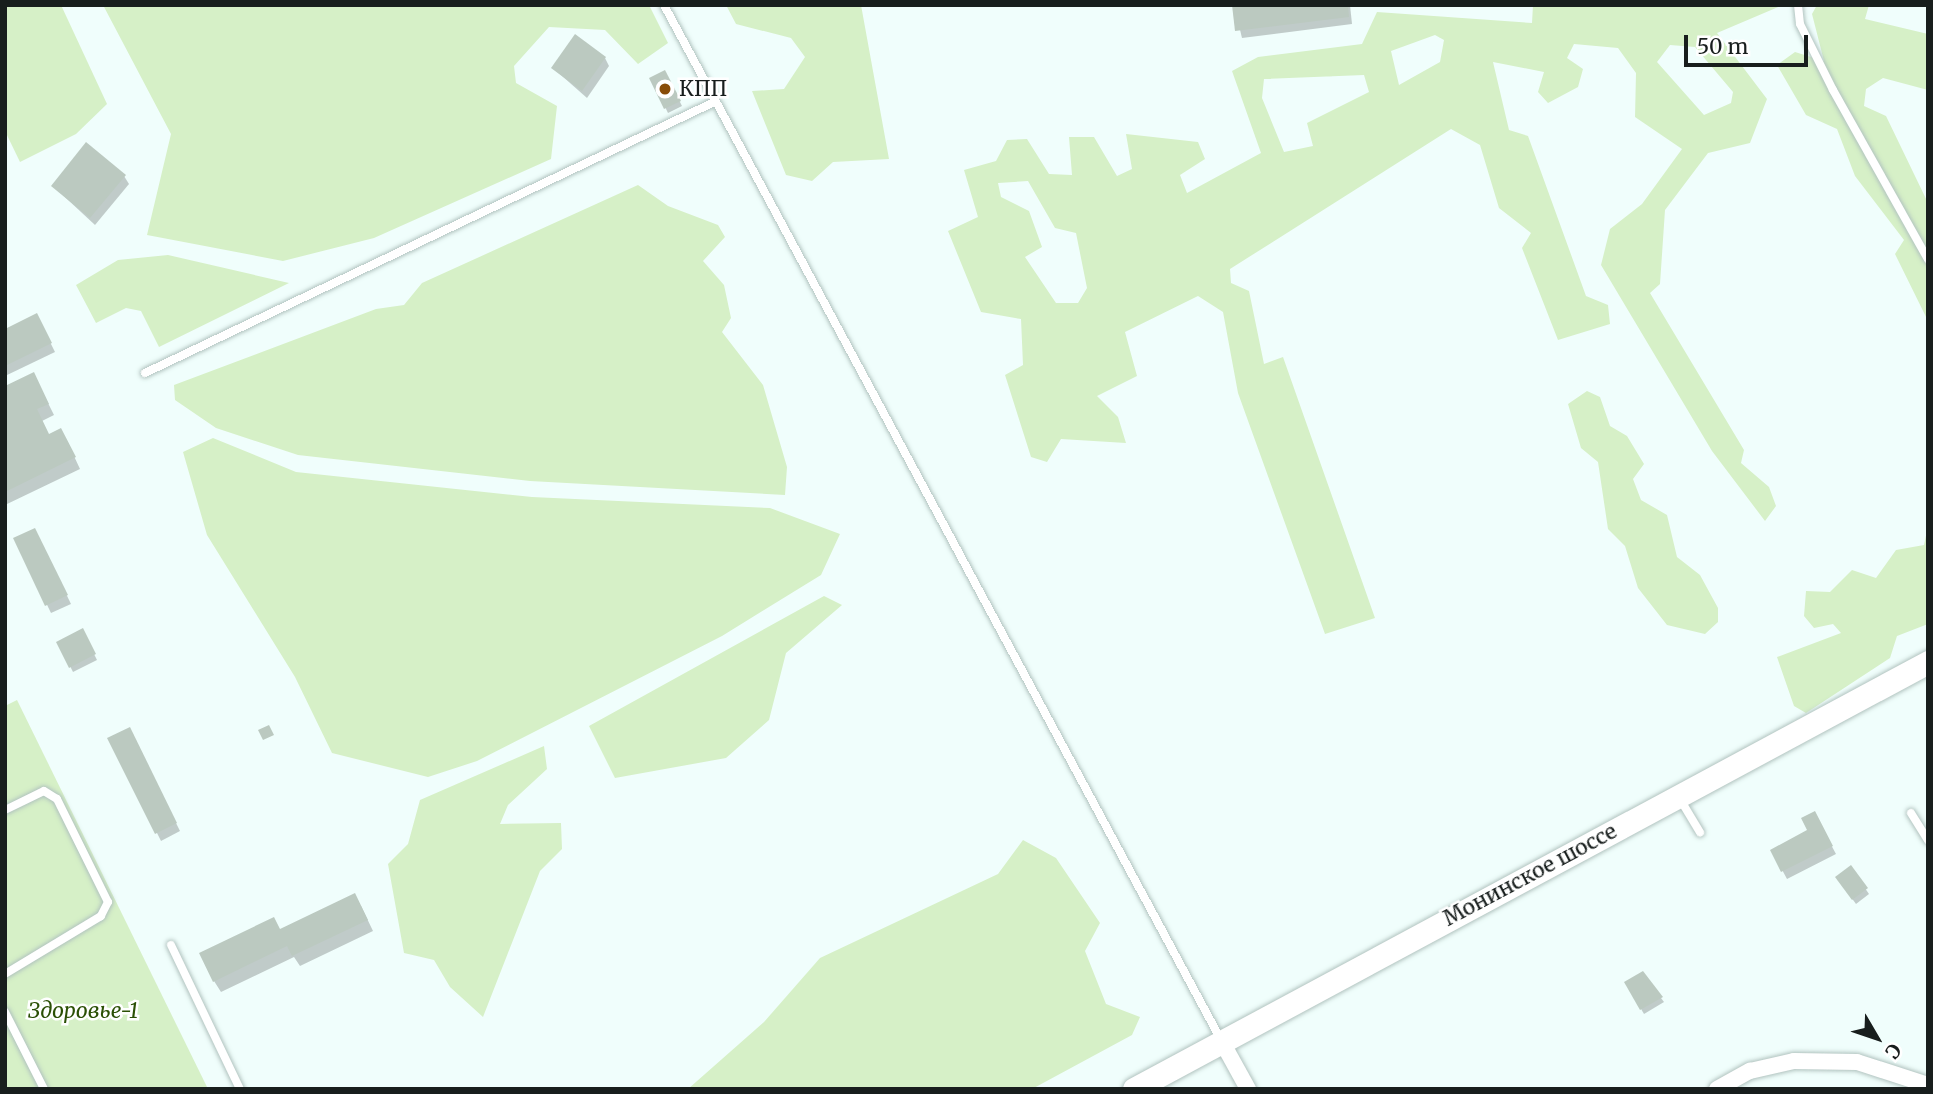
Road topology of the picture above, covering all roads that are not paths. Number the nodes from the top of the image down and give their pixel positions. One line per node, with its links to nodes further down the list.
1 (664, 5): 3 (lane)
2 (1798, 5): 4 (lane)
3 (712, 103): 5 (lane); 15 (lane)
4 (1928, 259)
5 (145, 373)
6 (1928, 662): 7 (main road, Монинское шоссе)
7 (1678, 796): 10 (lane); 15 (main road, Монинское шоссе)
8 (5, 810): 13 (lane)
9 (1911, 813): 11 (lane)
10 (1700, 832)
11 (1928, 840)
12 (171, 945): 18 (lane)
13 (5, 974)
14 (5, 1012): 17 (lane)
15 (1221, 1040): 19 (main road, Монинское шоссе); 20 (street)
16 (1928, 1084): 21 (street)
17 (44, 1089)
18 (240, 1089)
19 (1134, 1089)
20 (1248, 1089)
21 (1717, 1089)

